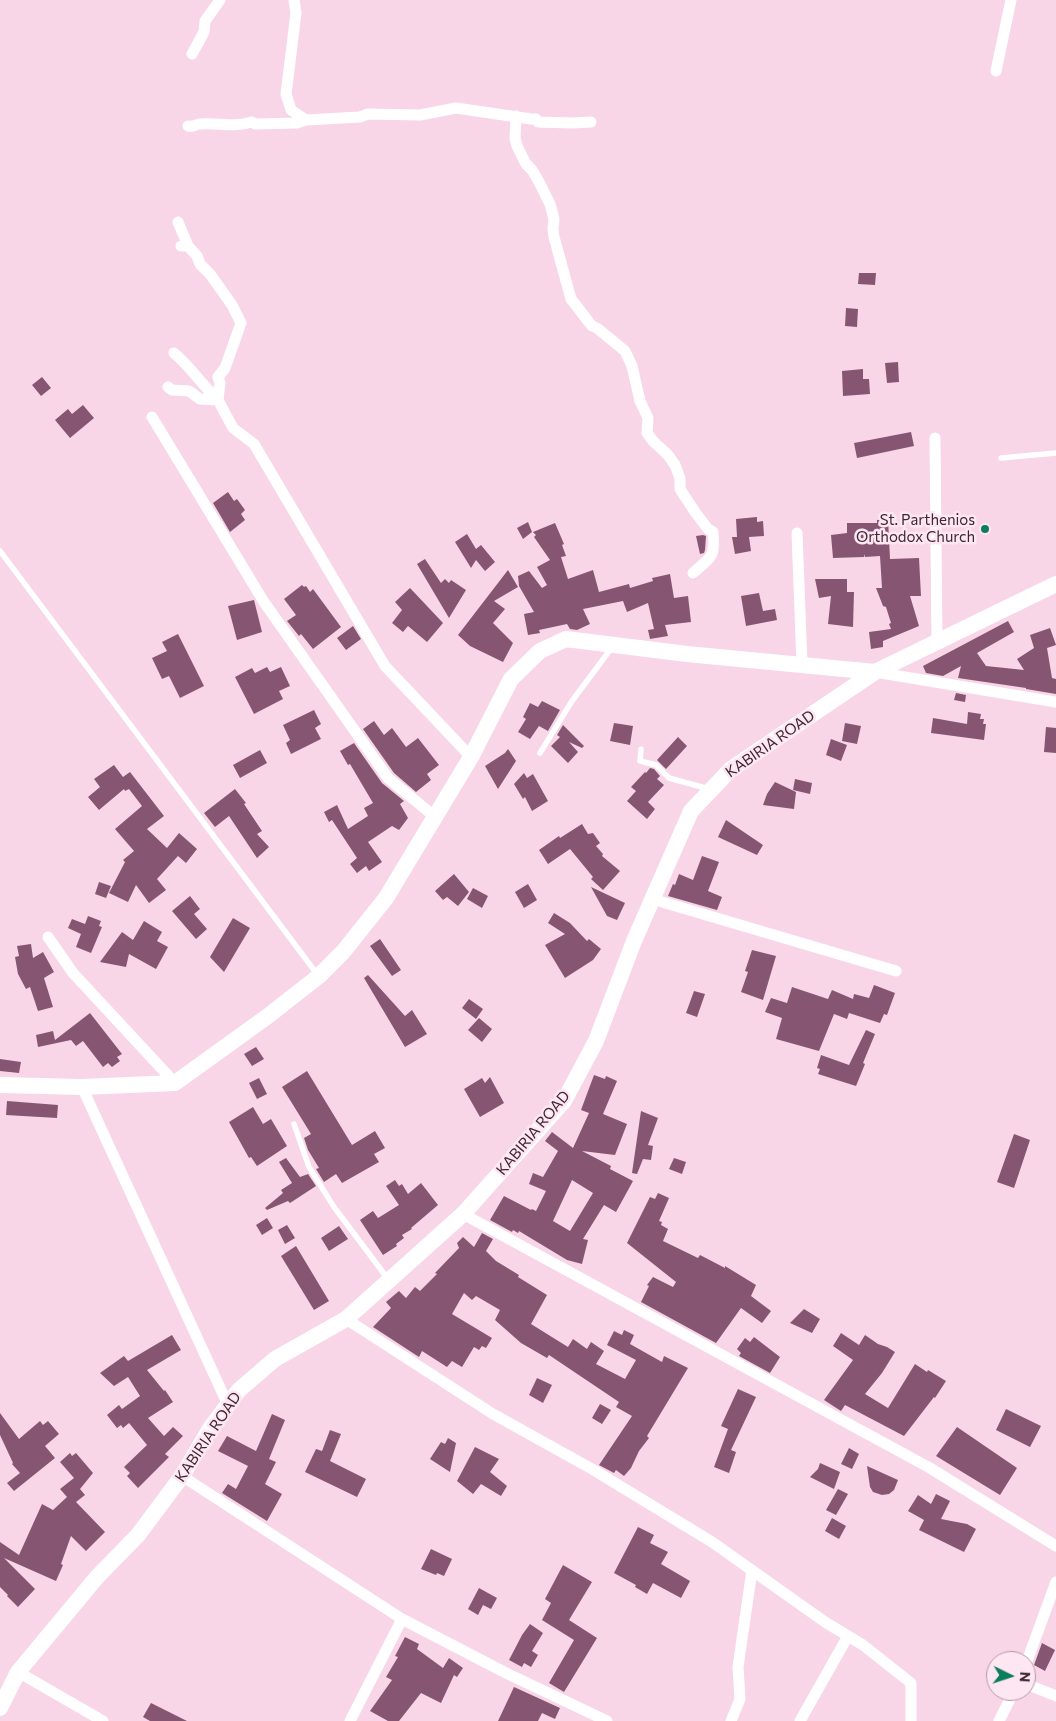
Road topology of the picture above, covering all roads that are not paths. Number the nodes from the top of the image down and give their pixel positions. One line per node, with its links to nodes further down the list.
1 (220, 0): 4 (street)
2 (294, 0): 7 (street)
3 (1011, 0): 5 (street)
4 (192, 54)
5 (996, 71)
6 (516, 116): 7 (street); 8 (street); 20 (street)
7 (306, 120): 9 (street)
8 (591, 122)
9 (188, 126)
10 (178, 222): 13 (street)
11 (174, 353): 13 (street)
12 (168, 387): 13 (street)
13 (218, 400): 29 (street)
14 (152, 417): 31 (street)
15 (935, 438): 22 (street)
16 (1056, 453): 17 (lane)
17 (1001, 458)
18 (798, 533): 24 (street)
19 (0, 551): 35 (lane)
20 (693, 573)
21 (1056, 584): 22 (main road, KABIRIA ROAD)
22 (937, 641): 25 (main road, KABIRIA ROAD)
23 (614, 645): 24 (main road); 28 (lane); 29 (main road)
24 (802, 665): 25 (main road)
25 (875, 672): 26 (street); 30 (main road, KABIRIA ROAD)
26 (1056, 702)
27 (641, 749): 30 (lane)
28 (540, 753)
29 (471, 757): 31 (main road)
30 (711, 790): 32 (main road, KABIRIA ROAD)
31 (435, 817): 35 (main road)
32 (652, 899): 34 (street); 40 (main road, KABIRIA ROAD)
33 (48, 937): 36 (street)
34 (896, 971)
35 (319, 976): 36 (main road)
36 (175, 1083): 38 (main road)
37 (0, 1085): 38 (main road)
38 (82, 1087): 43 (street)
39 (294, 1124): 41 (lane)
40 (463, 1214): 41 (main road, KABIRIA ROAD); 45 (street)
41 (389, 1280): 42 (main road, KABIRIA ROAD)
42 (346, 1319): 43 (main road, KABIRIA ROAD); 46 (street)
43 (228, 1405): 44 (main road, KABIRIA ROAD)
44 (182, 1476): 48 (street); 51 (main road, KABIRIA ROAD)
45 (1056, 1546)
46 (752, 1570): 49 (street); 59 (street)
47 (1056, 1582): 50 (street)
48 (402, 1619): 57 (street); 58 (street)
49 (848, 1636): 60 (street); 61 (street)
50 (1031, 1651)
51 (18, 1672): 55 (main road, KABIRIA ROAD); 56 (street)
52 (1036, 1688): 53 (street)
53 (1056, 1696)
54 (1009, 1701): 62 (street)
55 (0, 1708)
56 (103, 1721)
57 (350, 1721)
58 (607, 1721)
59 (731, 1721)
60 (800, 1721)
61 (911, 1721)
62 (999, 1721)

